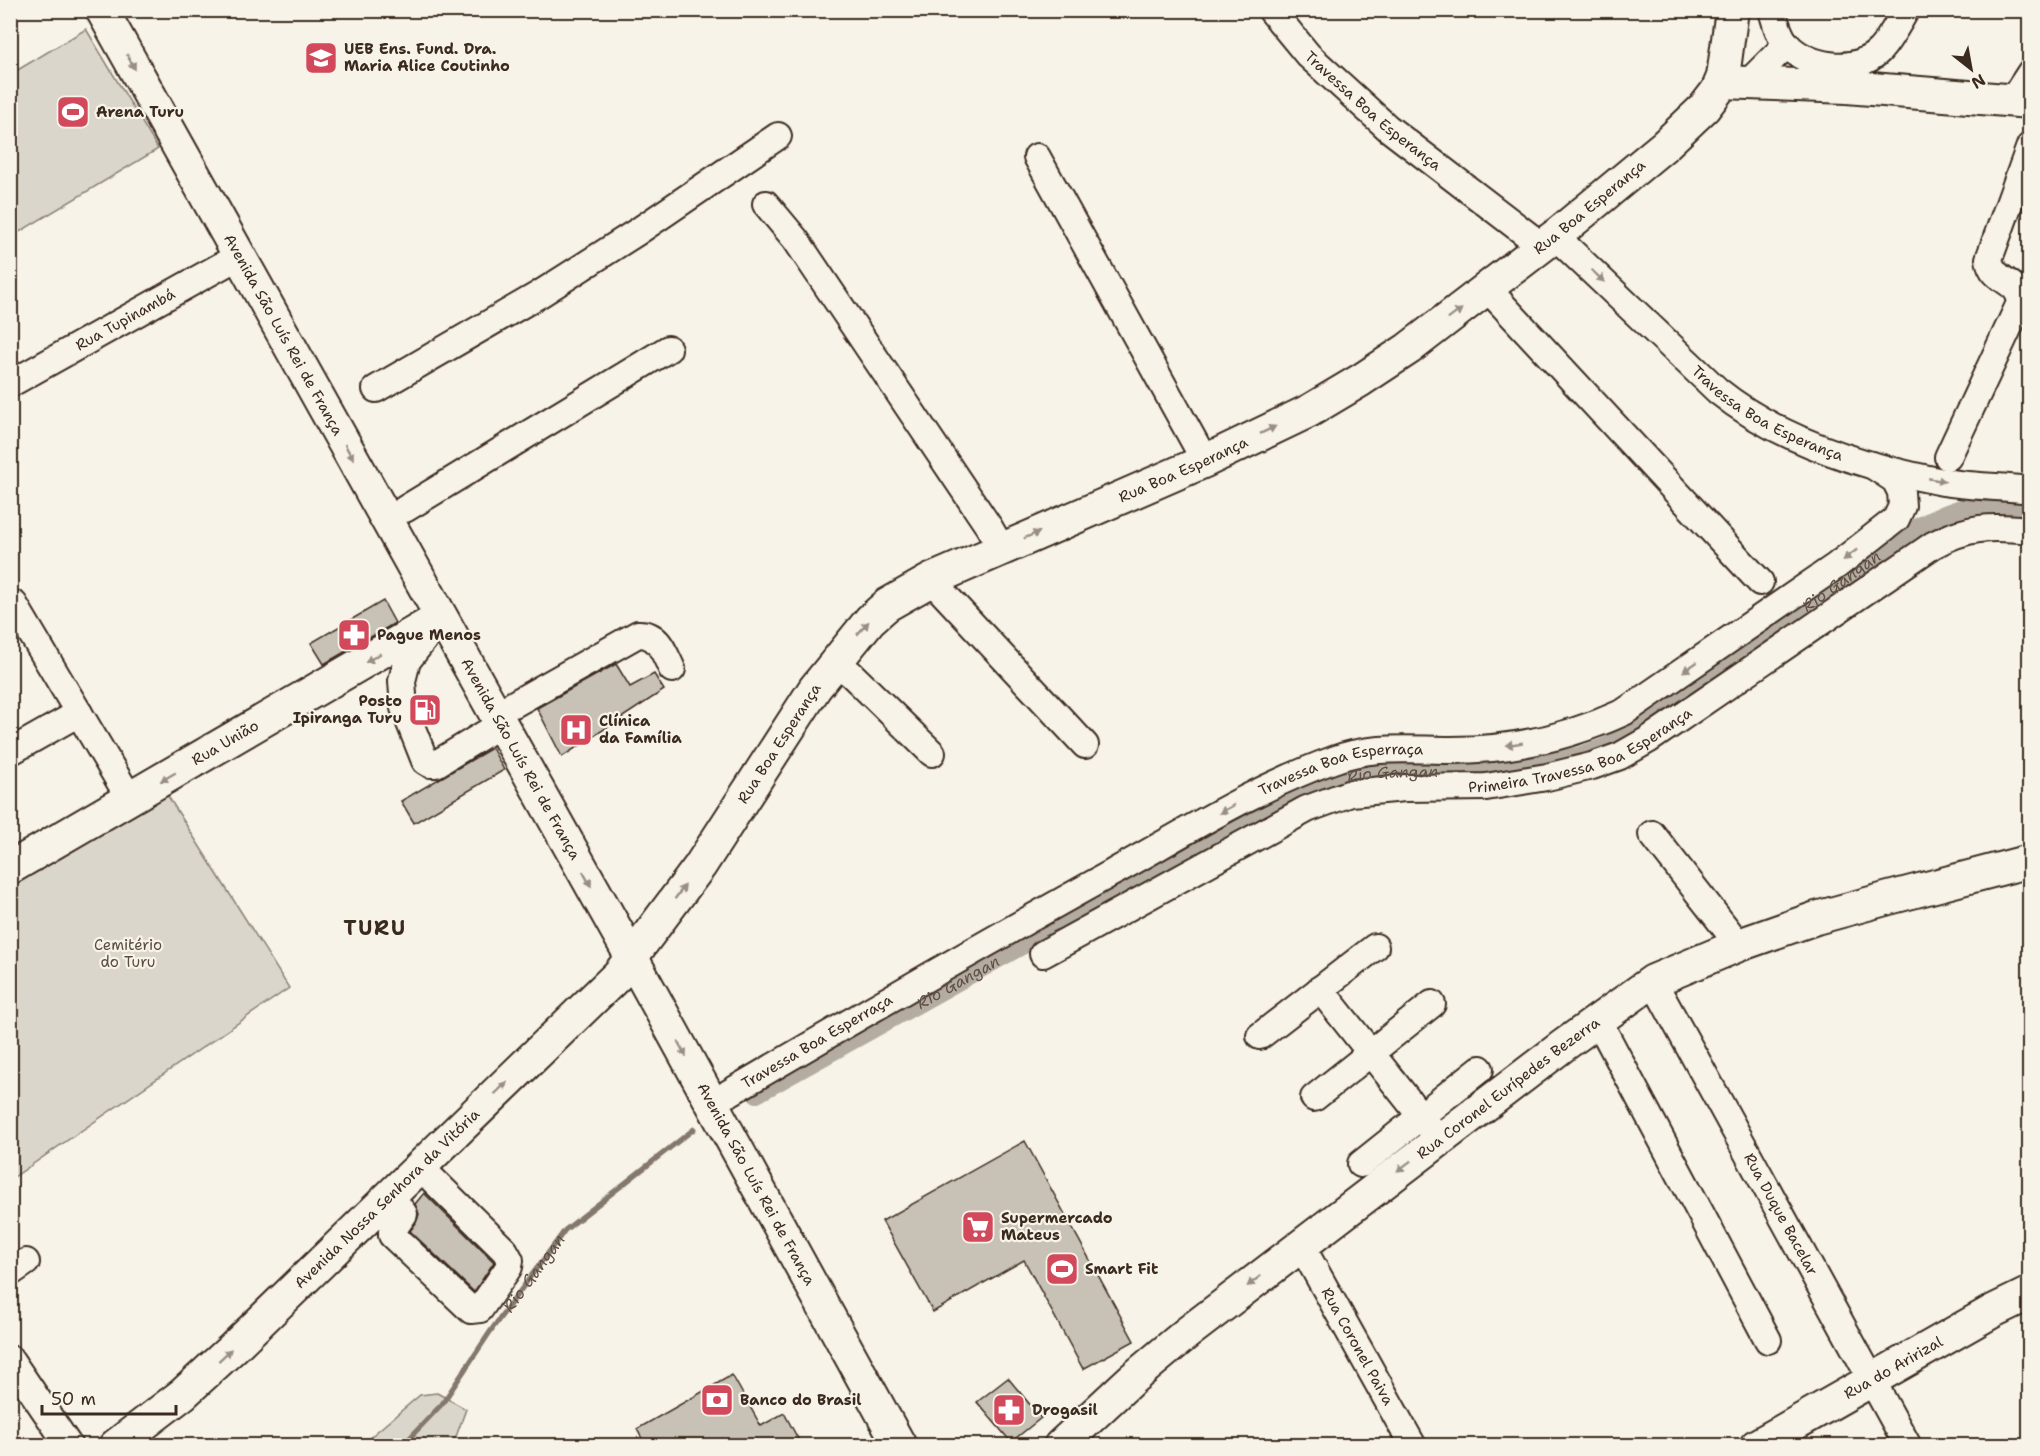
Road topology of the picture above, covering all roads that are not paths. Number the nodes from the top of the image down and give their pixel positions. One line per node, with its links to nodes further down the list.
1 (102, 10): 16 (main road, Avenida São Luís Rei de França, one-way to 16)
2 (126, 10): 25 (main road, Avenida São Luís Rei de França)
3 (1271, 10): 15 (street, Travessa Boa Esperança)
4 (1732, 10): 9 (main road, Rua Boa Esperança)
5 (1772, 10): 7 (street)
6 (1906, 10): 7 (street)
7 (1787, 44): 9 (street)
8 (2030, 73): 10 (street)
9 (1745, 76): 10 (main road); 15 (main road, Rua Boa Esperança)
10 (2020, 102)
11 (778, 136): 20 (street)
12 (2030, 146): 21 (street)
13 (1037, 157): 22 (street)
14 (766, 204): 27 (street)
15 (1549, 241): 17 (main road, Rua Boa Esperança); 23 (street, Travessa Boa Esperança, one-way to 23)
16 (239, 256): 19 (street, Rua Tupinambá); 31 (main road, Avenida São Luís Rei de França, one-way to 31)
17 (1489, 288): 22 (main road, Rua Boa Esperança, one-way to 17); 29 (street)
18 (668, 350): 25 (street)
19 (10, 384)
20 (376, 388)
21 (1948, 457)
22 (1205, 460): 27 (main road, Rua Boa Esperança, one-way to 22)
23 (1872, 465): 24 (street, Travessa Boa Esperança, one-way to 24); 54 (street, Travessa Boa Esperraça, one-way to 54)
24 (2030, 490)
25 (405, 509): 35 (main road, Avenida São Luís Rei de França)
26 (2030, 530): 46 (street, Primeira Travessa Boa Esperança)
27 (1001, 548): 28 (main road, Rua Boa Esperança)
28 (931, 580): 32 (main road, Rua Boa Esperança, one-way to 28); 36 (street)
29 (1760, 582)
30 (14, 604): 34 (street)
31 (438, 619): 35 (main road, Avenida São Luís Rei de França); 35 (street); 39 (main road, Rua União, one-way to 39)
32 (835, 662): 38 (street); 45 (main road, Rua Boa Esperança, one-way to 32)
33 (672, 669): 35 (street)
34 (80, 713): 37 (street); 39 (street)
35 (507, 714): 45 (main road, Avenida São Luís Rei de França)
36 (1085, 745)
37 (10, 752)
38 (932, 753)
39 (130, 799): 42 (main road, Rua União)
40 (1652, 834): 43 (street)
41 (2030, 861): 43 (main road, Rua Coronel Eurípedes Bezerra)
42 (10, 868)
43 (1739, 945): 47 (main road, Rua Coronel Eurípedes Bezerra)
44 (1375, 947): 48 (street)
45 (639, 949): 54 (main road, Avenida São Luís Rei de França); 58 (main road, Avenida Nossa Senhora da Vitória, one-way to 45); 65 (main road, Avenida São Luís Rei de França, one-way to 65)
46 (1043, 954)
47 (1653, 981): 50 (main road, Rua Coronel Eurípedes Bezerra); 64 (street, Rua Duque Bacelar)
48 (1320, 989): 51 (street); 52 (street)
49 (1432, 1004): 52 (street)
50 (1598, 1020): 56 (main road, Rua Coronel Eurípedes Bezerra); 62 (street)
51 (1260, 1036)
52 (1370, 1053): 55 (street); 56 (street)
53 (1480, 1069): 56 (street)
54 (729, 1093): 65 (main road, Avenida São Luís Rei de França)
55 (1314, 1098)
56 (1430, 1128): 57 (street); 60 (main road, Rua Coronel Eurípedes Bezerra, one-way to 60)
57 (1361, 1164)
58 (420, 1167): 59 (main road, Avenida Nossa Senhora da Vitória); 59 (street)
59 (390, 1196): 67 (main road, Avenida Nossa Senhora da Vitória, one-way to 59)
60 (1301, 1245): 68 (main road, Rua Coronel Eurípedes Bezerra, one-way to 68); 69 (street, Rua Coronel Paiva)
61 (2030, 1293): 64 (main road, Rua do Aririzal)
62 (1768, 1340)
63 (10, 1359): 66 (street)
64 (1873, 1381): 70 (main road, Rua do Aririzal); 71 (street, Rua Duque Bacelar)
65 (900, 1444)
66 (69, 1446)
67 (115, 1446)
68 (1060, 1446)
69 (1413, 1446)
70 (1756, 1446)
71 (1908, 1446)

